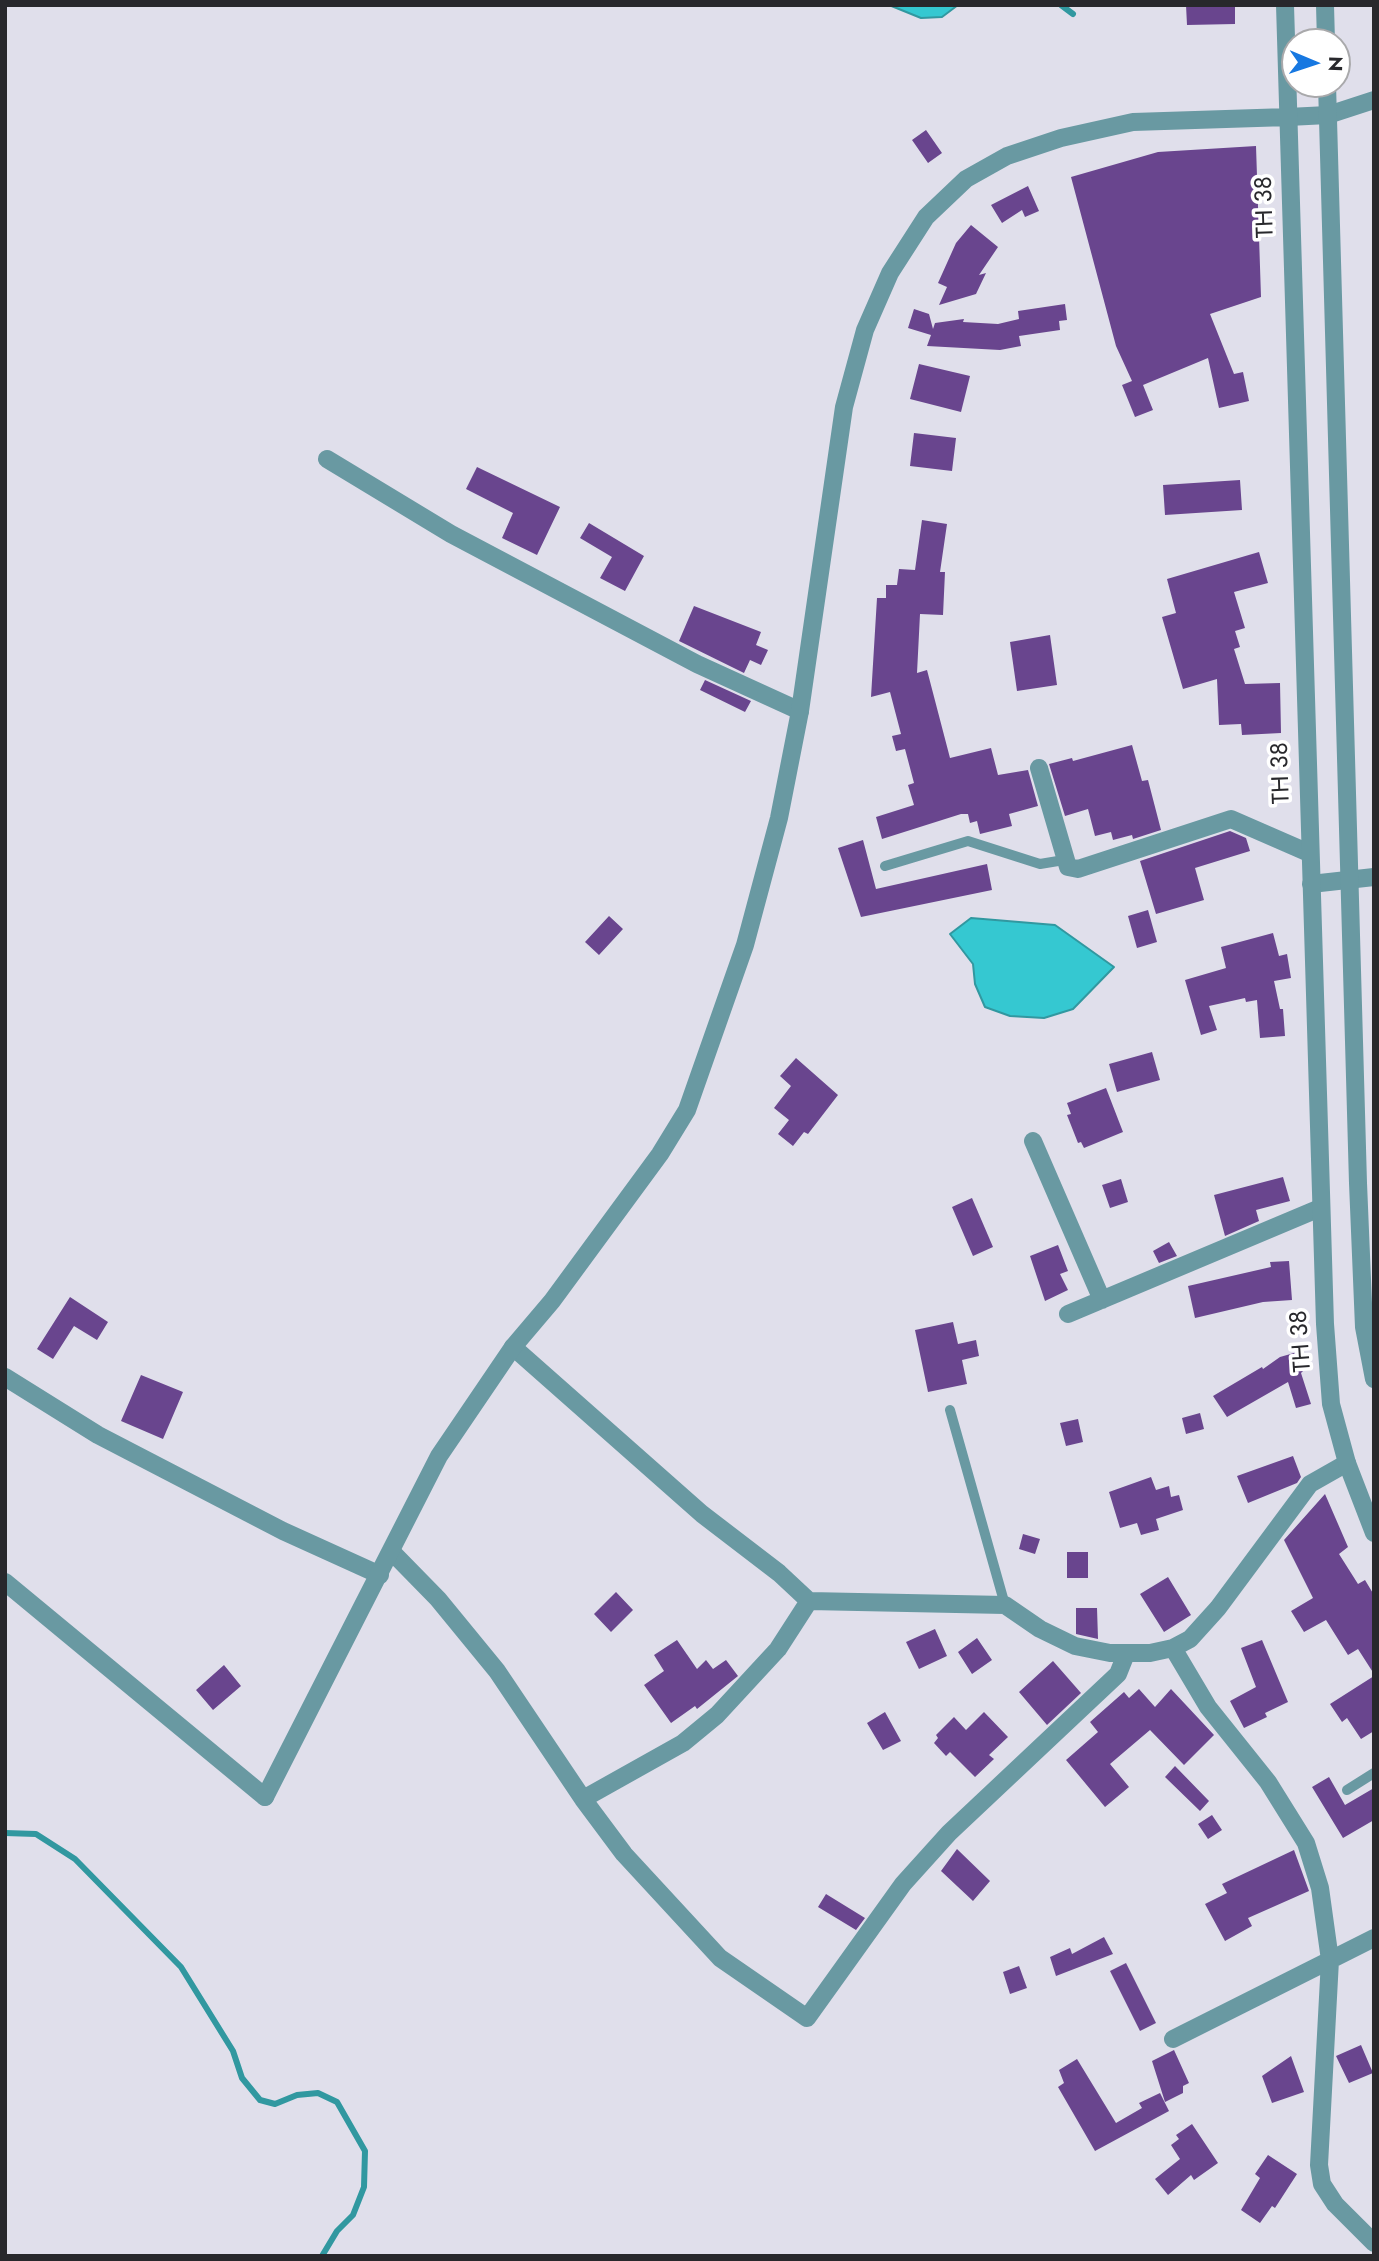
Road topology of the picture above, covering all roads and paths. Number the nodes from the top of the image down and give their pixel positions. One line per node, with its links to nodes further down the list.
1 (1285, 5): 7 (street, TH 38)
2 (1325, 5): 3 (street)
3 (1326, 28)
4 (1327, 98): 6 (street)
5 (1374, 100): 6 (street)
6 (1328, 115): 7 (street); 15 (street)
7 (1288, 117): 9 (street); 11 (street, TH 38)
8 (327, 459): 9 (street)
9 (800, 711): 21 (street)
10 (1039, 768): 12 (street)
11 (1309, 853): 12 (street); 16 (street, TH 38)
12 (1063, 860): 13 (lane)
13 (885, 866)
14 (1374, 877): 15 (street)
15 (1349, 880): 16 (street); 23 (street)
16 (1311, 884): 18 (street, TH 38)
17 (1032, 1142): 19 (street)
18 (1320, 1208): 19 (street); 25 (street, TH 38)
19 (1102, 1300): 20 (street)
20 (1068, 1314)
21 (513, 1347): 27 (street); 30 (street)
22 (5, 1377): 28 (street)
23 (1374, 1380)
24 (950, 1410): 31 (lane)
25 (1346, 1463): 26 (street, TH 38); 32 (street)
26 (1374, 1533)
27 (392, 1552): 28 (street); 36 (street)
28 (380, 1575): 29 (street)
29 (5, 1582)
30 (809, 1601): 31 (street); 36 (street)
31 (1005, 1605): 33 (street)
32 (1174, 1648): 33 (street); 38 (street)
33 (1126, 1654): 36 (street)
34 (1374, 1773): 35 (lane)
35 (1347, 1790)
36 (583, 1799)
37 (1374, 1938): 38 (street)
38 (1330, 1960): 39 (street); 40 (street)
39 (1173, 2039)
40 (1374, 2243)

